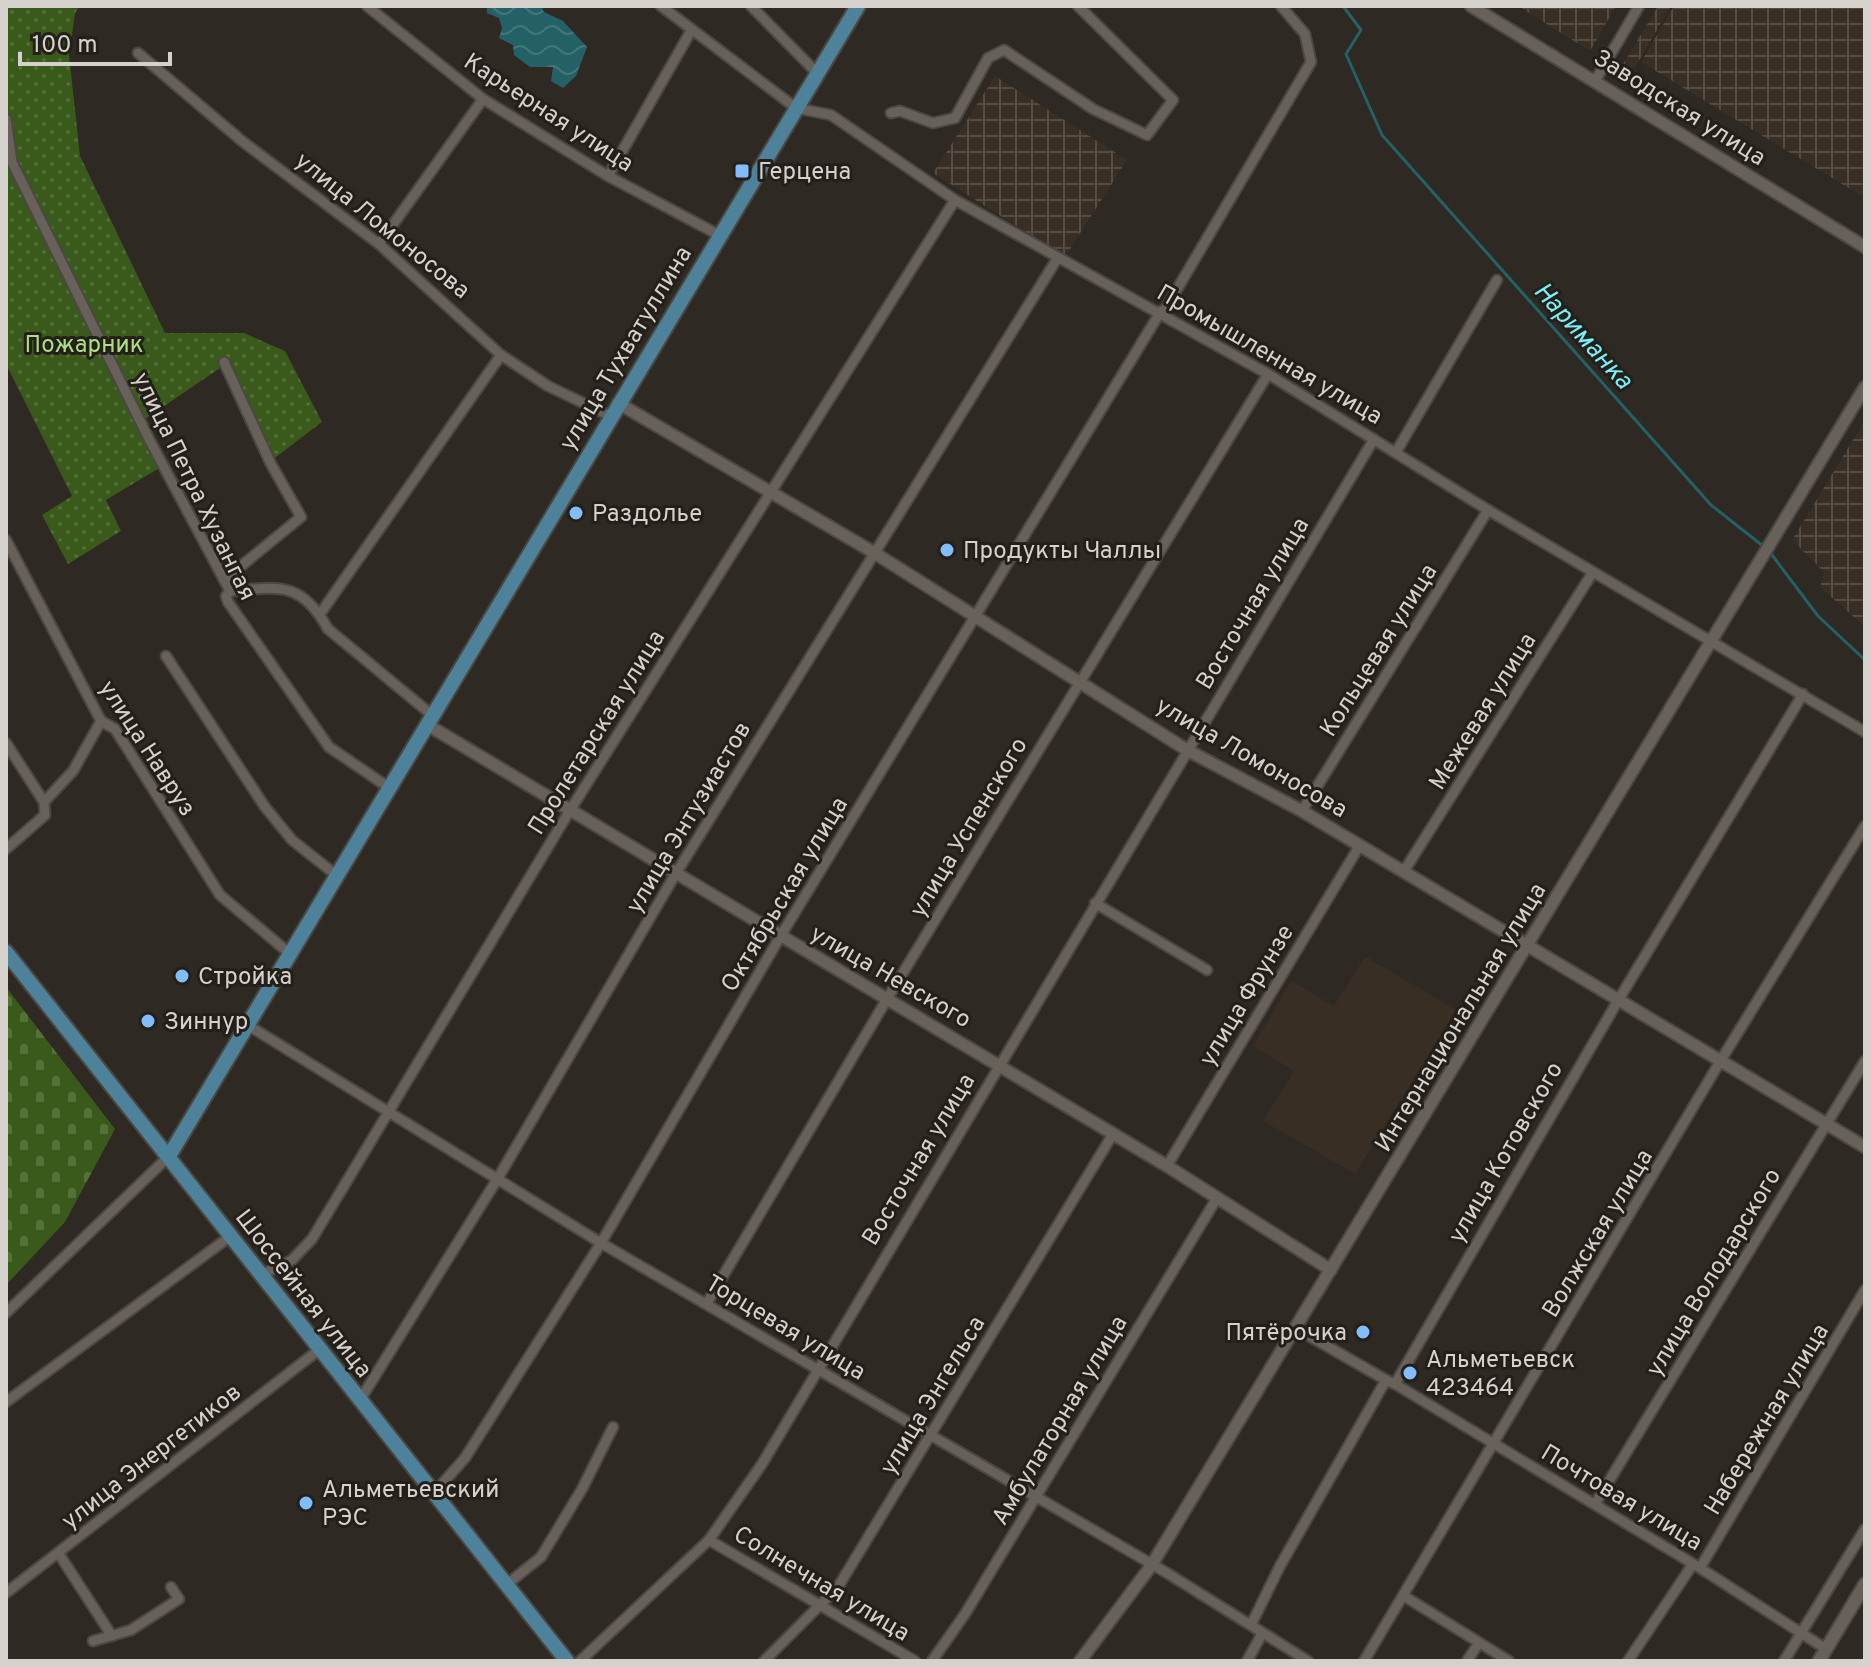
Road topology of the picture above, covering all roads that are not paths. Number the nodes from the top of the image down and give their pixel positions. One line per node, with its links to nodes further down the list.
1 (367, 6): 13 (street, Карьерная улица)
2 (661, 6): 9 (street, Промышленная улица)
3 (751, 6): 11 (street)
4 (858, 6): 11 (main road, улица Тухватуллина)
5 (1078, 6): 15 (street)
6 (1281, 6): 24 (street, Октябрьская улица)
7 (1471, 6): 12 (street, Заводская улица)
8 (1639, 6): 12 (street)
9 (691, 31): 14 (street, Промышленная улица); 17 (street)
10 (138, 53): 20 (street, улица Ломоносова)
11 (817, 73): 14 (main road, улица Тухватуллина)
12 (1595, 81): 21 (street, Заводская улица)
13 (483, 99): 17 (street, Карьерная улица); 20 (street)
14 (796, 108): 18 (street, Промышленная улица); 19 (main road, улица Тухватуллина)
15 (891, 113)
16 (6, 119): 37 (street, улица Петра Хузангая)
17 (608, 176): 19 (street, Карьерная улица)
18 (955, 200): 22 (street, Промышленная улица); 32 (street, Пролетарская улица)
19 (719, 235): 29 (main road, улица Тухватуллина)
20 (379, 244): 25 (street, улица Ломоносова)
21 (1865, 247)
22 (1057, 259): 24 (street, Промышленная улица); 35 (street, улица Энтузиастов)
23 (1497, 280): 31 (street)
24 (1162, 312): 27 (street, Промышленная улица); 40 (street, Октябрьская улица)
25 (501, 355): 29 (street, улица Ломоносова); 39 (street)
26 (224, 362): 37 (street)
27 (1268, 374): 30 (street, Промышленная улица); 43 (street, улица Успенского)
28 (1865, 387): 41 (street, Интернациональная улица)
29 (614, 409): 32 (street, улица Ломоносова); 45 (main road, улица Тухватуллина)
30 (1374, 439): 31 (street, Промышленная улица); 49 (street, Восточная улица)
31 (1396, 452): 33 (street, Промышленная улица)
32 (769, 493): 35 (street, улица Ломоносова); 53 (street, Пролетарская улица)
33 (1488, 510): 36 (street, Промышленная улица); 52 (street, Кольцевая улица)
34 (6, 540): 46 (street, улица Навруз)
35 (873, 552): 40 (street, улица Ломоносова); 59 (street, улица Энтузиастов)
36 (1593, 572): 41 (street, Промышленная улица); 57 (street, Межевая улица)
37 (224, 580): 38 (street, улица Петра Хузангая)
38 (230, 591): 39 (street); 50 (street, улица Петра Хузангая)
39 (320, 614): 45 (street)
40 (976, 615): 43 (street, улица Ломоносова); 61 (street, Октябрьская улица)
41 (1713, 642): 44 (street, Промышленная улица); 62 (street, Интернациональная улица)
42 (166, 656): 58 (street)
43 (1080, 680): 49 (street, улица Ломоносова); 66 (street, улица Успенского)
44 (1803, 694): 47 (street, Промышленная улица); 67 (street, улица Котовского)
45 (429, 720): 50 (main road, улица Тухватуллина); 53 (street, улица Невского)
46 (101, 721): 51 (street); 64 (street, улица Навруз)
47 (1865, 732)
48 (6, 743): 51 (street)
49 (1187, 750): 52 (street, улица Ломоносова); 60 (street, Восточная улица)
50 (388, 787): 58 (main road, улица Тухватуллина)
51 (44, 802): 56 (street)
52 (1302, 811): 55 (street, улица Ломоносова)
53 (569, 812): 59 (street, улица Невского); 72 (street, Пролетарская улица)
54 (1865, 826): 69 (street, Волжская улица)
55 (1360, 845): 57 (street, улица Ломоносова); 77 (street, улица Фрунзе)
56 (6, 849)
57 (1404, 871): 62 (street, улица Ломоносова)
58 (336, 875): 64 (main road, улица Тухватуллина)
59 (675, 875): 61 (street, улица Невского); 78 (street, улица Энтузиастов)
60 (1095, 903): 65 (street); 71 (street, Восточная улица)
61 (780, 937): 66 (street, улица Невского); 81 (street, Октябрьская улица)
62 (1530, 945): 67 (street, улица Ломоносова); 82 (street, Интернациональная улица)
63 (6, 952): 76 (main road, Шоссейная улица)
64 (289, 953): 68 (main road, улица Тухватуллина)
65 (1207, 970)
66 (887, 999): 71 (street, улица Невского); 85 (street, улица Успенского)
67 (1619, 999): 69 (street, улица Ломоносова); 90 (street, улица Котовского)
68 (246, 1024): 72 (street, Торцевая улица); 76 (main road, улица Тухватуллина)
69 (1721, 1060): 73 (street, улица Ломоносова); 95 (street, Волжская улица)
70 (1865, 1061): 73 (street, улица Володарского)
71 (998, 1064): 74 (street, улица Невского); 89 (street, Восточная улица)
72 (389, 1109): 78 (street, Торцевая улица); 83 (street, Пролетарская улица)
73 (1827, 1124): 75 (street, улица Ломоносова); 98 (street, улица Володарского)
74 (1113, 1134): 77 (street, улица Невского); 94 (street, улица Энгельса)
75 (1865, 1147)
76 (169, 1156): 80 (main road, Шоссейная улица); 86 (street, улица Тухватуллина)
77 (1167, 1166): 79 (street, улица Невского)
78 (498, 1178): 81 (street, Торцевая улица); 91 (street, улица Энтузиастов)
79 (1217, 1198): 82 (street, улица Невского); 97 (street, Амбулаторная улица)
80 (232, 1235): 83 (main road, Шоссейная улица); 92 (street)
81 (601, 1243): 85 (street, Торцевая улица); 96 (street, Октябрьская улица)
82 (1331, 1270): 87 (street, Интернациональная улица)
83 (263, 1274): 88 (main road, Шоссейная улица)
84 (1865, 1290): 103 (street, Набережная улица)
85 (707, 1303): 89 (street, Торцевая улица)
86 (6, 1313)
87 (1297, 1329): 90 (street, Почтовая улица); 102 (street, Интернациональная улица)
88 (320, 1349): 91 (main road, Шоссейная улица); 101 (street, улица Энергетиков)
89 (816, 1368): 94 (street, Торцевая улица); 100 (street, Восточная улица)
90 (1390, 1382): 95 (street, Почтовая улица); 110 (street, улица Котовского)
91 (360, 1400): 96 (main road, Шоссейная улица)
92 (6, 1402)
93 (613, 1427): 104 (street)
94 (929, 1435): 97 (street, Торцевая улица); 109 (street, улица Энгельса)
95 (1495, 1444): 98 (street, Почтовая улица); 108 (street, Волжская улица)
96 (434, 1493): 104 (main road, Шоссейная улица)
97 (1035, 1497): 102 (street, Торцевая улица); 121 (street, Амбулаторная улица)
98 (1595, 1504): 103 (street, Почтовая улица)
99 (1865, 1529): 111 (street)
100 (709, 1540): 109 (street, Солнечная улица); 118 (street, Восточная улица)
101 (59, 1554): 107 (street, улица Энергетиков); 113 (street)
102 (1151, 1566): 110 (street, Торцевая улица); 122 (street, Интернациональная улица)
103 (1696, 1566): 111 (street, Почтовая улица); 128 (street, Набережная улица)
104 (506, 1585): 117 (main road, Шоссейная улица)
105 (171, 1587): 113 (street)
106 (1864, 1590): 116 (main road)
107 (6, 1593)
108 (1404, 1596): 115 (street); 125 (street, Волжская улица)
109 (822, 1605): 119 (street, улица Энгельса); 120 (street, Солнечная улица)
110 (1251, 1625): 112 (street, Торцевая улица)
111 (1801, 1633): 116 (street, Почтовая улица); 129 (street)
112 (1262, 1634): 123 (street); 124 (street, Торцевая улица)
113 (112, 1636): 114 (street)
114 (93, 1641)
115 (1479, 1643): 126 (street); 127 (street)
116 (1822, 1655)
117 (567, 1661)
118 (580, 1661)
119 (764, 1661)
120 (915, 1661)
121 (932, 1661)
122 (1080, 1661)
123 (1247, 1661)
124 (1308, 1661)
125 (1364, 1661)
126 (1467, 1661)
127 (1509, 1661)
128 (1628, 1661)
129 (1784, 1661)

